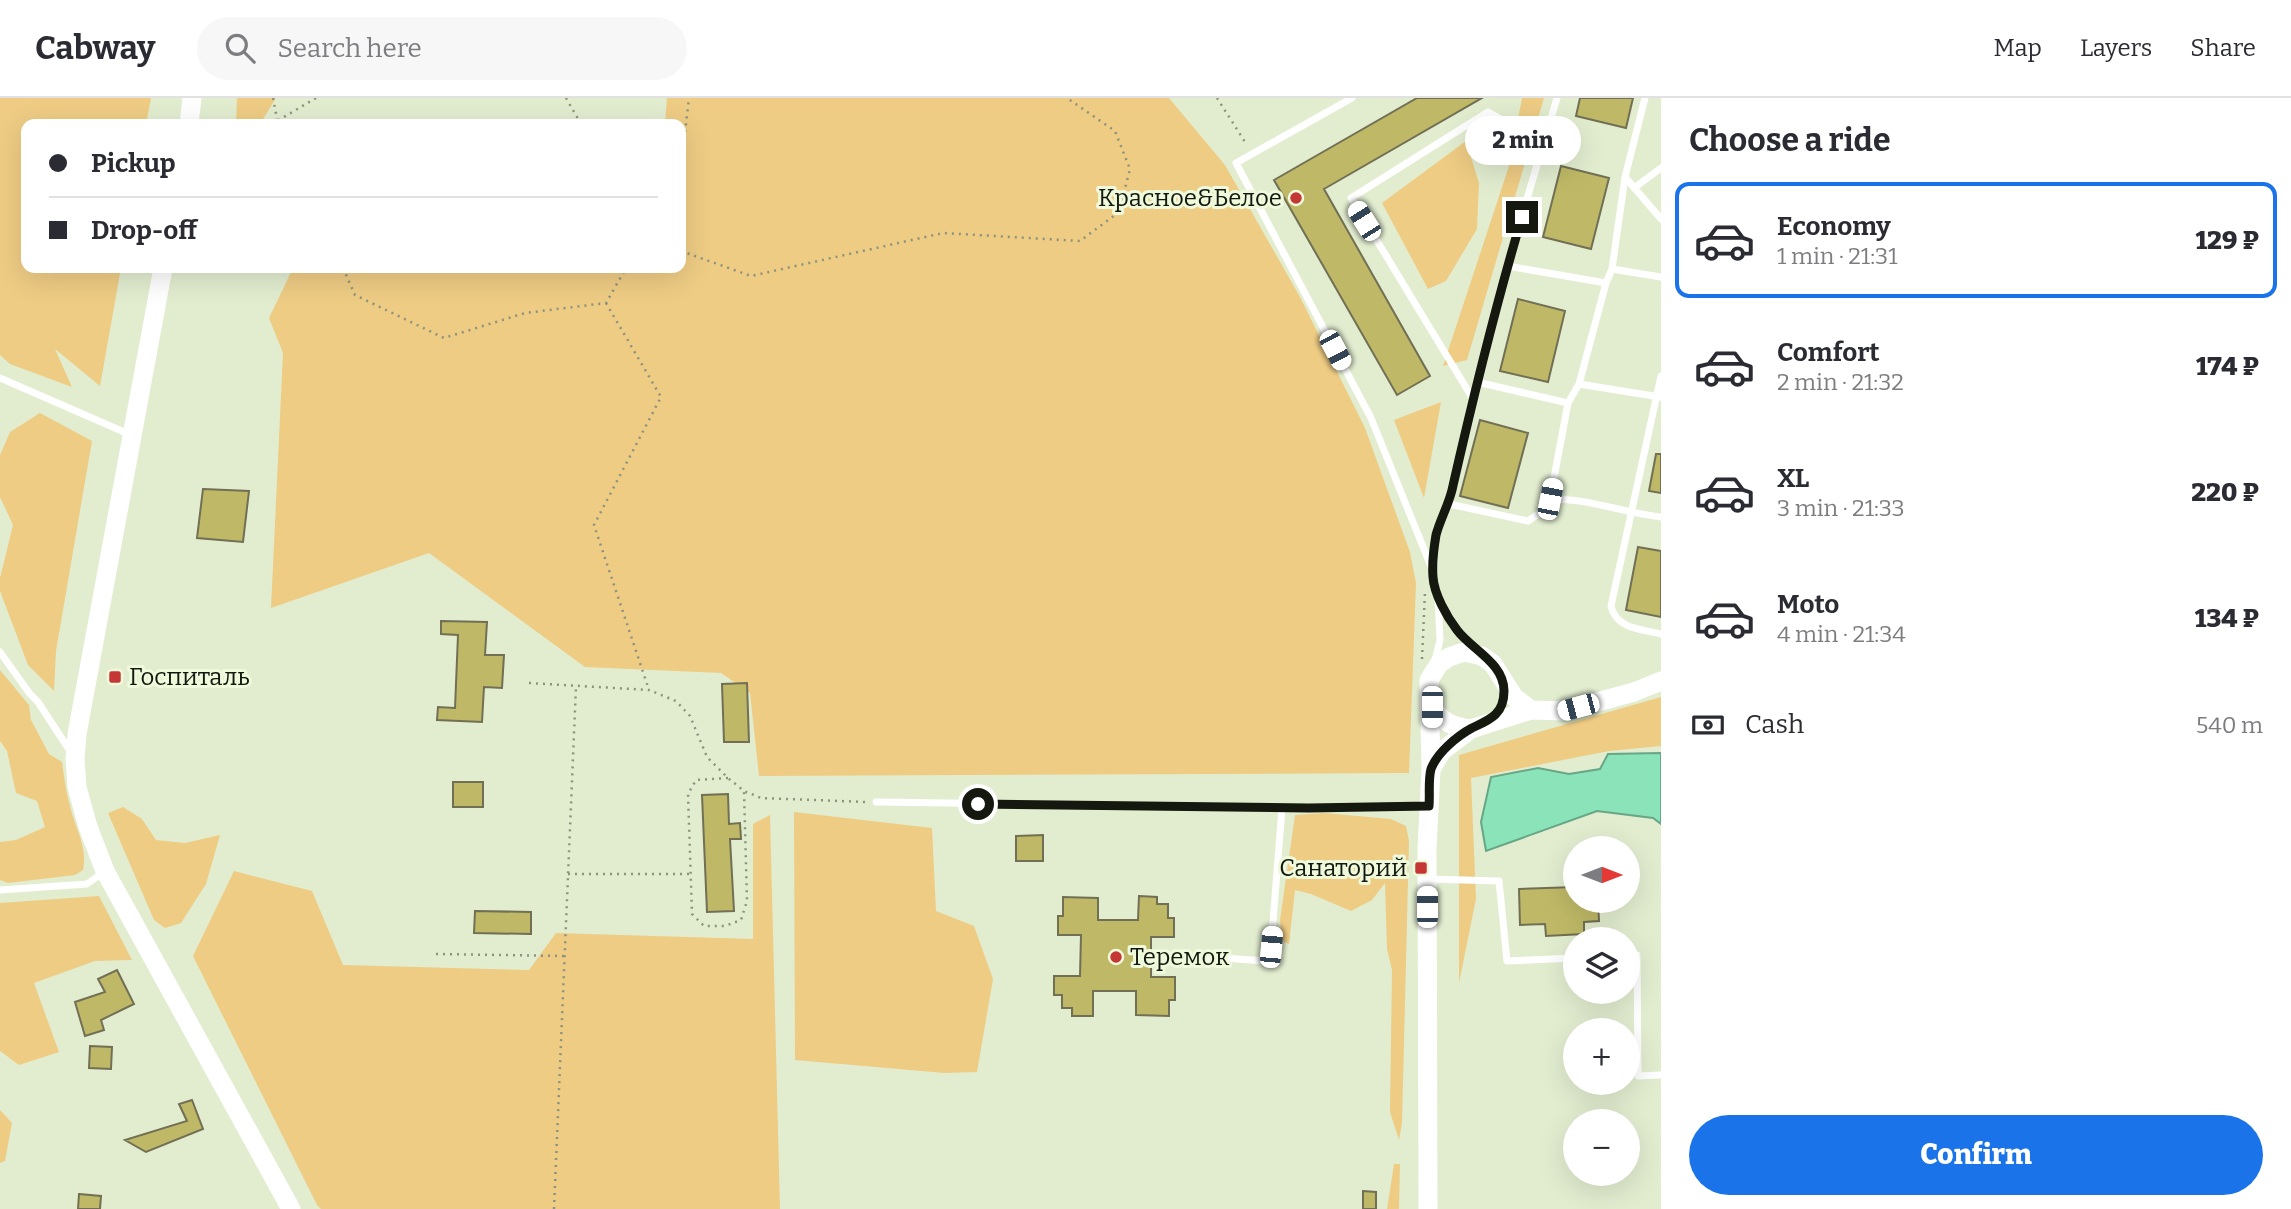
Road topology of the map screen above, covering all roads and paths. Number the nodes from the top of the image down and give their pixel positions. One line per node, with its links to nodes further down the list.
1 (192, 98): 11 (main road)
2 (273, 98): 12 (path)
3 (316, 98): 13 (path)
4 (566, 98): 14 (path)
5 (689, 98): 15 (path)
6 (1067, 98): 22 (path)
7 (1217, 98): 17 (path)
8 (1352, 98): 17 (lane)
9 (1558, 98): 16 (lane)
10 (1645, 98): 19 (lane)
11 (189, 119)
12 (276, 119)
13 (283, 119)
14 (578, 119)
15 (686, 124)
16 (1544, 143): 23 (lane); 36 (lane)
17 (1253, 153): 43 (lane)
18 (1661, 168): 20 (lane)
19 (1625, 177): 20 (lane); 24 (lane)
20 (1634, 188): 21 (lane)
21 (1661, 219)
22 (686, 253)
23 (1507, 266): 29 (lane); 33 (lane)
24 (1612, 269): 28 (lane); 29 (lane)
25 (162, 273): 38 (main road)
26 (344, 273): 30 (path)
27 (622, 273): 30 (path)
28 (1661, 277)
29 (1606, 283): 34 (lane)
30 (606, 303): 53 (path)
31 (1661, 376): 35 (lane)
32 (0, 379): 38 (lane)
33 (1477, 382): 36 (lane); 37 (lane)
34 (1579, 384): 35 (lane); 37 (lane)
35 (1659, 396): 41 (lane)
36 (1474, 399): 40 (lane)
37 (1568, 403): 39 (lane)
38 (133, 436): 57 (main road)
39 (1550, 499): 40 (lane); 41 (lane)
40 (1449, 504): 43 (lane)
41 (1632, 514): 42 (lane); 45 (lane)
42 (1661, 517)
43 (1433, 573): 44 (lane)
44 (1438, 597): 47 (lane); 48 (lane)
45 (1661, 634)
46 (0, 652): 57 (lane)
47 (1482, 656): 48 (main road); 49 (main road)
48 (1433, 671): 54 (main road)
49 (1503, 680): 55 (main road); 56 (main road)
50 (1661, 681): 55 (main road)
51 (529, 683): 52 (path)
52 (576, 686): 53 (path); 65 (path)
53 (649, 690): 59 (path)
54 (1432, 707): 56 (main road); 58 (main road)
55 (1531, 710): 56 (main road)
56 (1478, 726): 58 (main road)
57 (75, 759): 64 (main road)
58 (1432, 769): 62 (main road)
59 (728, 778): 60 (path); 66 (path)
60 (744, 791): 61 (path); 66 (path)
61 (876, 802): 63 (lane)
62 (1429, 806): 63 (lane); 67 (main road)
63 (1282, 808): 71 (lane)
64 (105, 871): 68 (lane); 75 (main road)
65 (568, 874): 66 (path); 70 (path)
66 (691, 874)
67 (1427, 879): 72 (lane); 77 (main road)
68 (0, 890)
69 (436, 954): 70 (path)
70 (565, 956): 76 (path)
71 (1195, 956)
72 (1563, 958)
73 (1637, 1004): 74 (lane)
74 (1661, 1075)
75 (291, 1209)
76 (554, 1209)
77 (1429, 1209)

